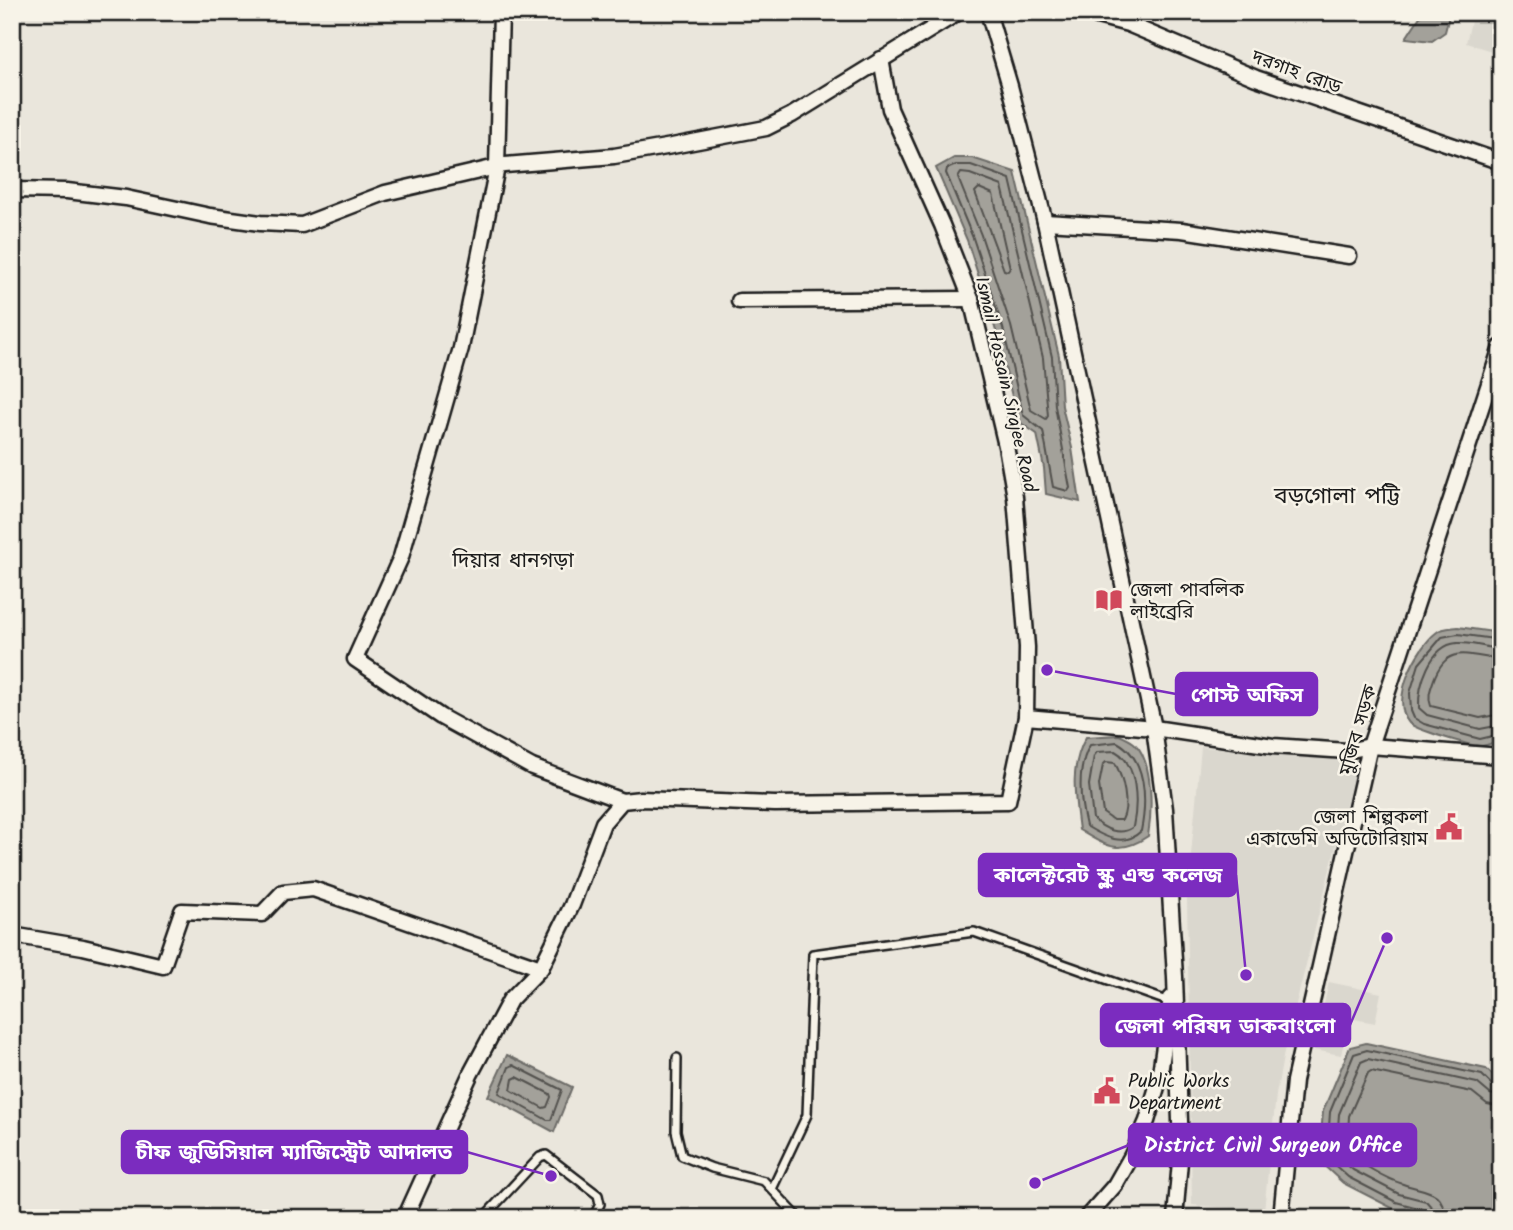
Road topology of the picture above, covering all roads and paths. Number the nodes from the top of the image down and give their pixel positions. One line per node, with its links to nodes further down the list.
1 (501, 12): 7 (street)
2 (959, 12): 5 (street)
3 (988, 12): 9 (street)
4 (1082, 12): 6 (street, দরগাহ রোড)
5 (881, 59): 7 (street); 11 (street, Ismail Hossain Sirajee Road)
6 (1501, 162)
7 (497, 167): 8 (street); 18 (street)
8 (12, 190)
9 (1045, 222): 10 (street); 15 (street)
10 (1349, 256)
11 (971, 299): 12 (street); 14 (street, Ismail Hossain Sirajee Road)
12 (739, 301)
13 (1501, 347): 16 (street, মুজিব সড়ক)
14 (1026, 717): 15 (street); 18 (street, Ismail Hossain Sirajee Road)
15 (1154, 728): 16 (street); 21 (street)
16 (1370, 746): 17 (street); 31 (street, মুজিব সড়ক)
17 (1501, 756)
18 (622, 801): 20 (street)
19 (12, 935): 20 (street)
20 (541, 968): 25 (street)
21 (1175, 977): 22 (street); 30 (street)
22 (1170, 1002): 24 (lane); 29 (street)
23 (677, 1058): 24 (lane)
24 (772, 1189): 28 (lane)
25 (405, 1218)
26 (483, 1218): 27 (lane)
27 (593, 1218)
28 (799, 1218)
29 (1086, 1218)
30 (1175, 1218)
31 (1281, 1218)

